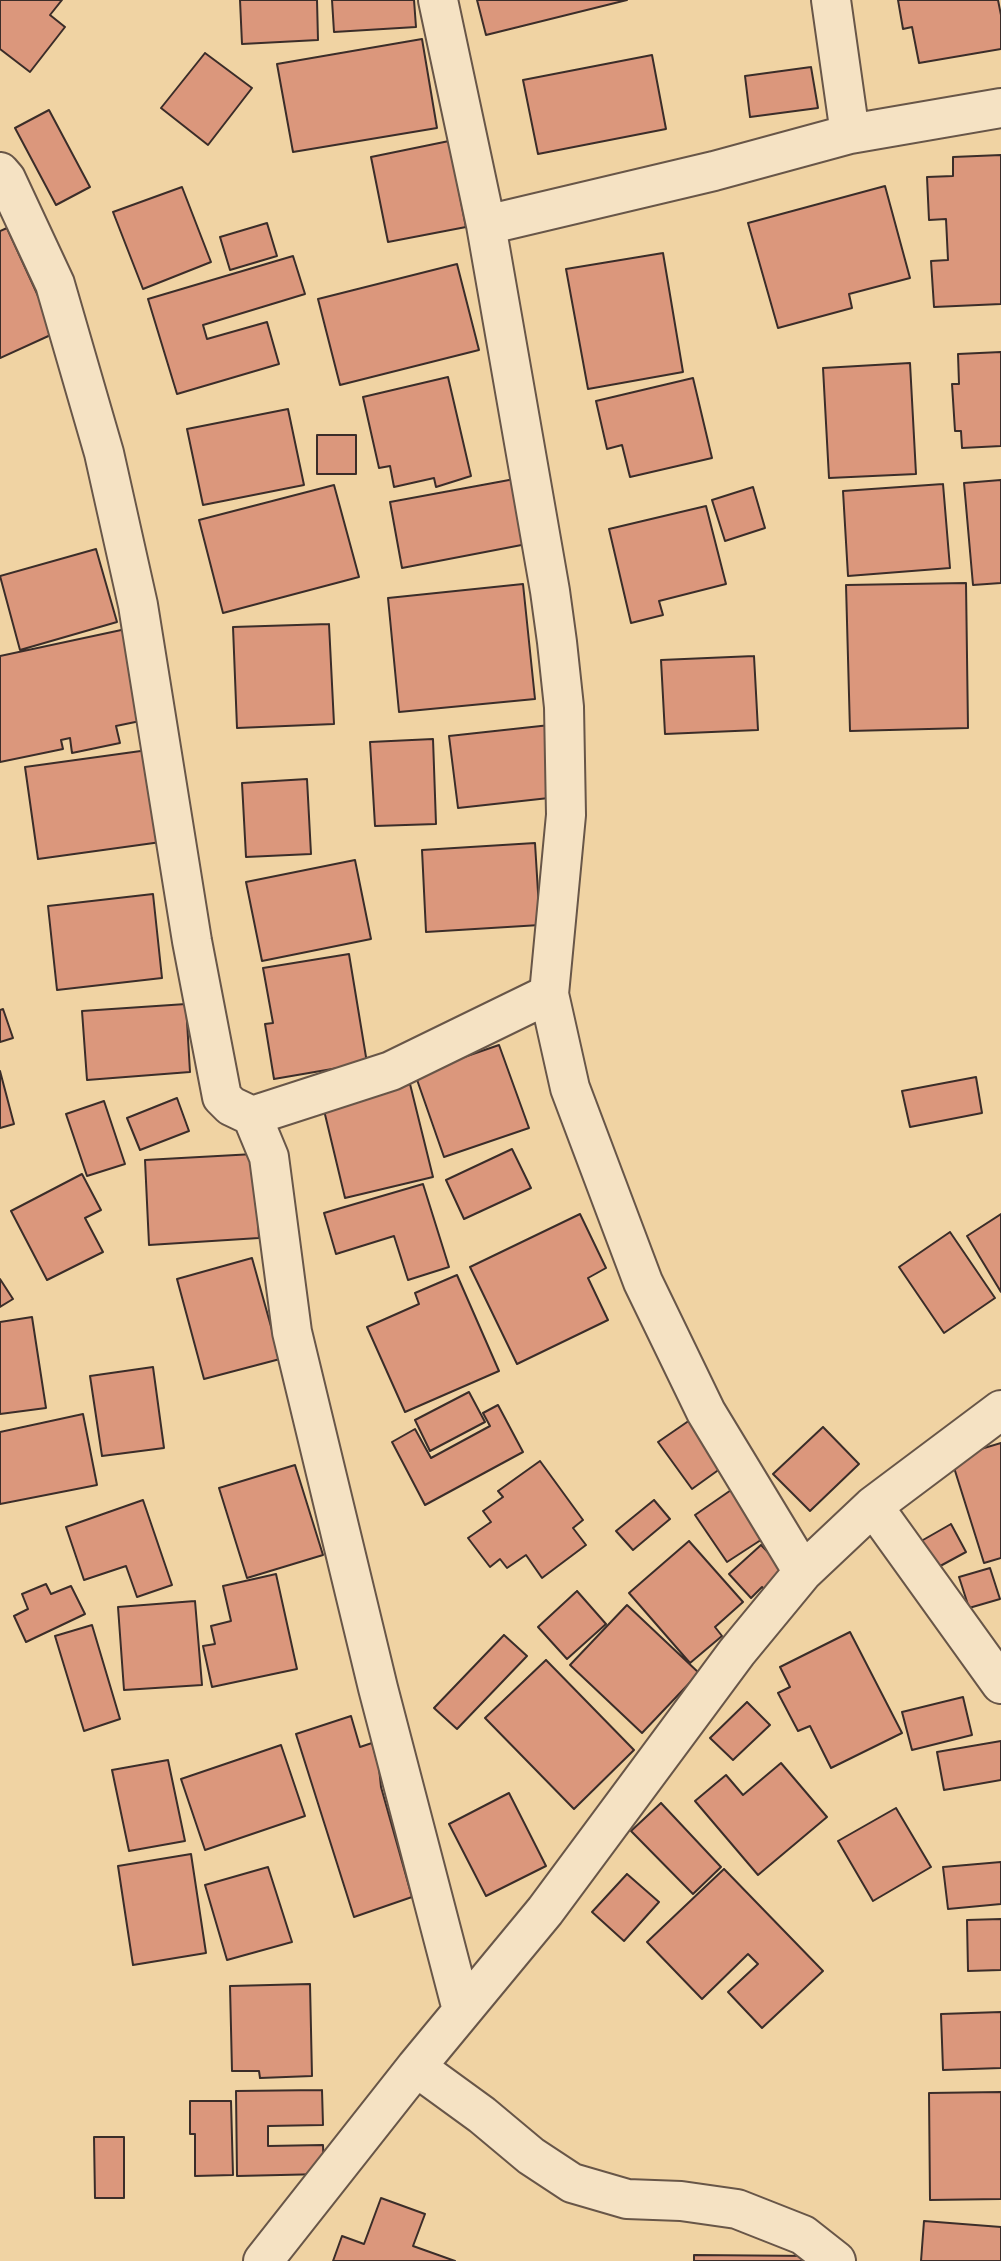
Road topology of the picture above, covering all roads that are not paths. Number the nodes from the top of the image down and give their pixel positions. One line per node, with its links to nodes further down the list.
1 (438, 0): 6 (street)
2 (831, 0): 4 (street)
3 (1001, 108): 4 (street)
4 (850, 134): 6 (street)
5 (0, 172): 8 (street)
6 (486, 225): 7 (street)
7 (549, 994): 8 (street); 11 (street)
8 (251, 1116): 13 (street)
9 (1001, 1410): 10 (street)
10 (873, 1506): 11 (street); 12 (street)
11 (803, 1572): 13 (street)
12 (1001, 1684)
13 (462, 2010): 14 (street)
14 (416, 2067): 15 (street); 16 (street)
15 (263, 2261)
16 (836, 2261)

